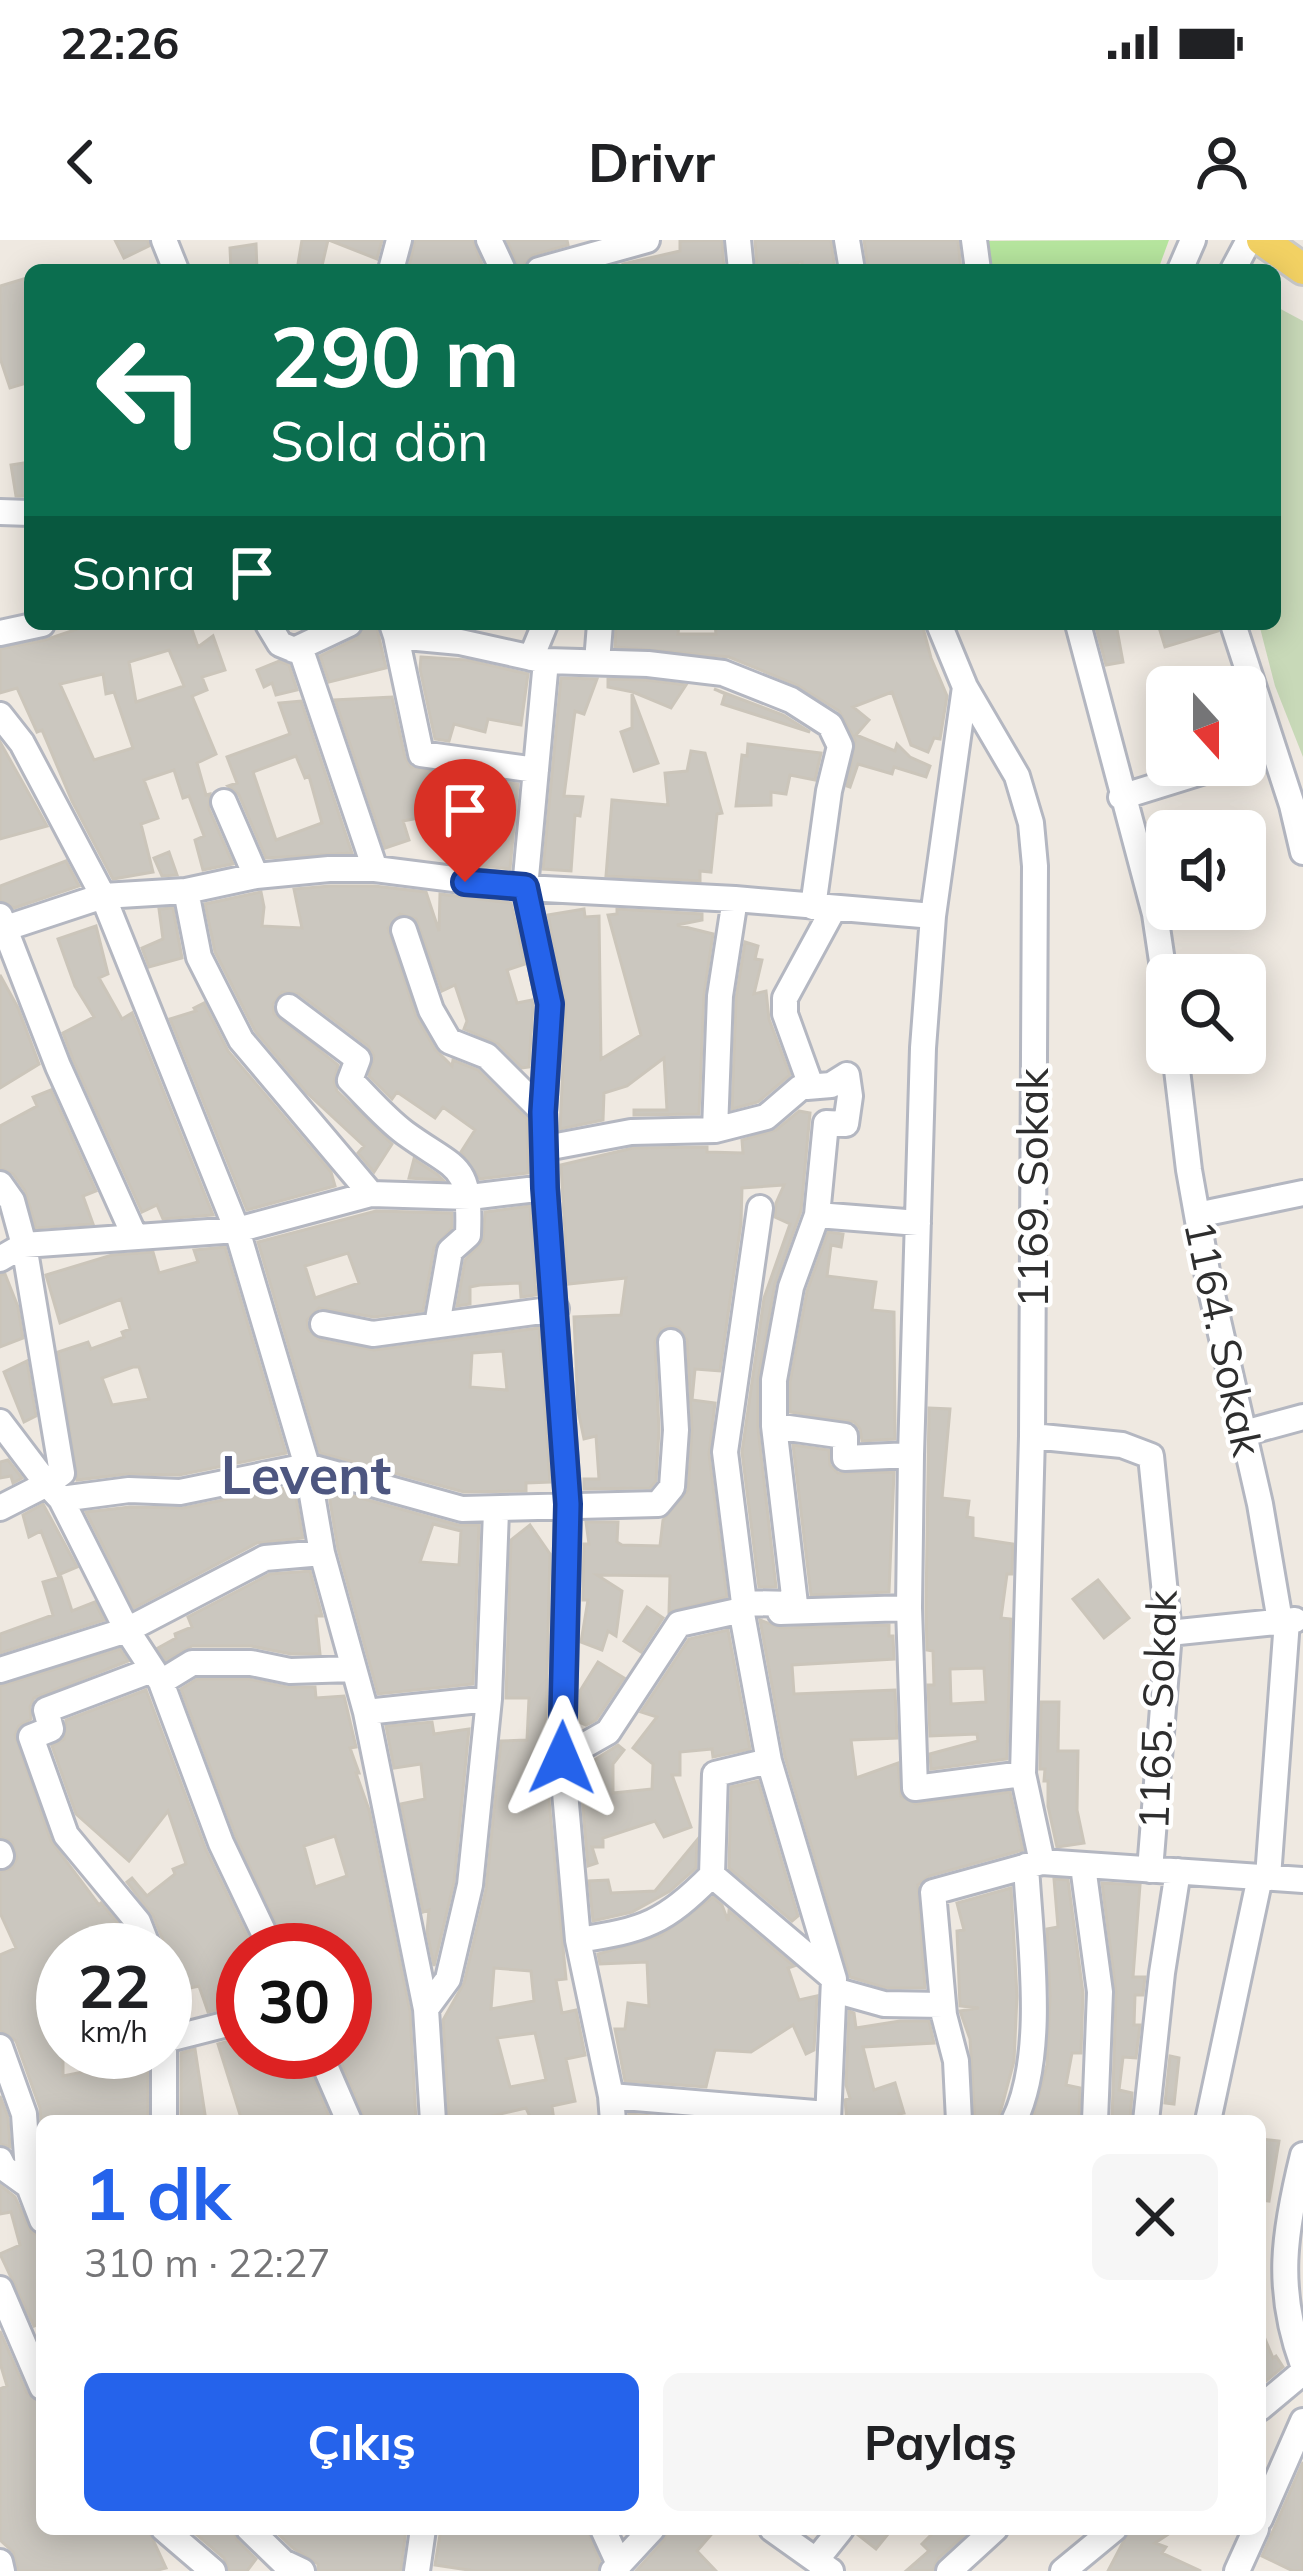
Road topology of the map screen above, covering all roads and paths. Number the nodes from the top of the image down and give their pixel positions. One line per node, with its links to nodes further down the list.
1 (646, 240): 3 (street)
2 (1262, 240): 5 (main road)
3 (613, 254): 4 (street)
4 (567, 264)
5 (1303, 269)
6 (272, 630): 14 (street)
7 (336, 630): 14 (street)
8 (394, 630): 15 (street); 21 (street)
9 (544, 630): 15 (street)
10 (600, 630): 16 (street)
11 (941, 630): 17 (street, 1169. Sokak)
12 (1079, 630): 23 (street)
13 (1235, 630): 19 (street)
14 (294, 650): 26 (street)
15 (539, 659): 16 (street); 21 (street)
16 (597, 662): 32 (street)
17 (965, 687): 33 (street); 64 (street, 1169. Sokak)
18 (0, 715): 30 (street)
19 (1274, 749): 20 (street); 25 (street)
20 (1266, 751)
21 (536, 770): 28 (street)
22 (1156, 786): 23 (street)
23 (1121, 797): 36 (street)
24 (224, 802): 27 (street)
25 (1303, 852)
26 (375, 869): 27 (street); 28 (street)
27 (256, 876): 29 (street)
28 (525, 887): 31 (street); 40 (street)
29 (186, 891): 30 (street); 46 (street)
30 (103, 896): 34 (street); 52 (street)
31 (735, 898): 32 (street); 41 (street)
32 (824, 907): 33 (street); 39 (street)
33 (933, 916): 51 (street)
34 (2, 924): 53 (street)
35 (404, 930): 40 (street)
36 (1161, 954)
37 (290, 1007): 47 (street)
38 (1178, 1074): 49 (street, 1164. Sokak)
39 (807, 1087): 41 (street); 50 (street)
40 (543, 1112): 42 (street)
41 (715, 1130): 42 (street)
42 (546, 1148): 44 (street)
43 (0, 1184): 54 (street)
44 (545, 1188): 47 (street); 56 (street)
45 (1303, 1193): 49 (street)
46 (371, 1194): 47 (street); 52 (street)
47 (470, 1197): 58 (street)
48 (760, 1208): 73 (street)
49 (1197, 1214): 63 (street, 1164. Sokak)
50 (818, 1215): 51 (street); 62 (street)
51 (918, 1223): 65 (street)
52 (237, 1230): 53 (street); 66 (street)
53 (134, 1235): 54 (street)
54 (24, 1245): 55 (street); 67 (street)
55 (0, 1259)
56 (556, 1309): 58 (street); 68 (street)
57 (323, 1324): 58 (street)
58 (437, 1325)
59 (671, 1342): 68 (street)
60 (1303, 1417): 63 (street)
61 (0, 1423): 67 (street)
62 (774, 1426): 65 (street); 73 (street)
63 (1244, 1433): 74 (street, 1164. Sokak)
64 (1032, 1436): 76 (street, 1165. Sokak); 84 (street, 1169. Sokak)
65 (910, 1455): 72 (street)
66 (307, 1466): 67 (street); 70 (street); 71 (street)
67 (54, 1492): 69 (street); 75 (street)
68 (568, 1504): 70 (street); 82 (street)
69 (0, 1508)
70 (496, 1510): 80 (street)
71 (322, 1553): 75 (street); 77 (street)
72 (909, 1608): 73 (street); 84 (street)
73 (743, 1609): 82 (street); 83 (street)
74 (1290, 1620): 76 (street); 90 (street, 1164. Sokak)
75 (127, 1630): 78 (street); 79 (street)
76 (1168, 1633): 87 (street, 1165. Sokak)
77 (353, 1669): 79 (street); 81 (street)
78 (0, 1670)
79 (156, 1676): 92 (street); 93 (street)
80 (489, 1699): 81 (street); 97 (street)
81 (366, 1712): 97 (street)
82 (562, 1758): 94 (street)
83 (769, 1761): 89 (street); 95 (street)
84 (1023, 1774): 85 (street, 1169. Sokak)
85 (1034, 1864): 86 (street); 96 (street); 108 (street, 1169. Sokak)
86 (1084, 1866): 87 (street); 109 (street)
87 (1150, 1870): 88 (street)
88 (1178, 1871): 90 (street); 110 (street, 1165. Sokak)
89 (712, 1875): 94 (street); 95 (street)
90 (1264, 1877): 91 (street); 111 (street)
91 (1303, 1880)
92 (138, 1923)
93 (259, 1923)
94 (578, 1940): 101 (street)
95 (834, 1984): 96 (street); 106 (street)
96 (943, 2005): 107 (street)
97 (427, 2009): 104 (street)
98 (0, 2047): 114 (street)
99 (164, 2079): 102 (street)
100 (331, 2079): 103 (street)
101 (612, 2109): 105 (street)
102 (164, 2115)
103 (346, 2115)
104 (433, 2115)
105 (755, 2115)
106 (827, 2115)
107 (959, 2115)
108 (1016, 2115)
109 (1095, 2115)
110 (1147, 2115)
111 (1209, 2115)
112 (1303, 2155): 118 (street)
113 (0, 2160): 114 (street)
114 (36, 2186): 115 (street)
115 (0, 2191)
116 (0, 2289): 120 (street)
117 (1266, 2311): 118 (street)
118 (1288, 2314): 119 (street)
119 (1303, 2369): 121 (street)
120 (36, 2373)
121 (1266, 2403)
122 (1303, 2421): 123 (street)
123 (1266, 2505)
124 (255, 2535): 137 (street)
125 (422, 2535): 138 (street)
126 (605, 2535): 135 (street)
127 (646, 2535): 135 (street)
128 (781, 2535): 134 (street)
129 (838, 2535): 134 (street)
130 (988, 2535): 139 (street)
131 (1107, 2535): 140 (street)
132 (1253, 2535): 141 (street)
133 (187, 2541): 136 (street)
134 (824, 2565)
135 (616, 2567)
136 (213, 2571)
137 (302, 2571)
138 (417, 2571)
139 (949, 2571)
140 (1064, 2571)
141 (1238, 2571)

